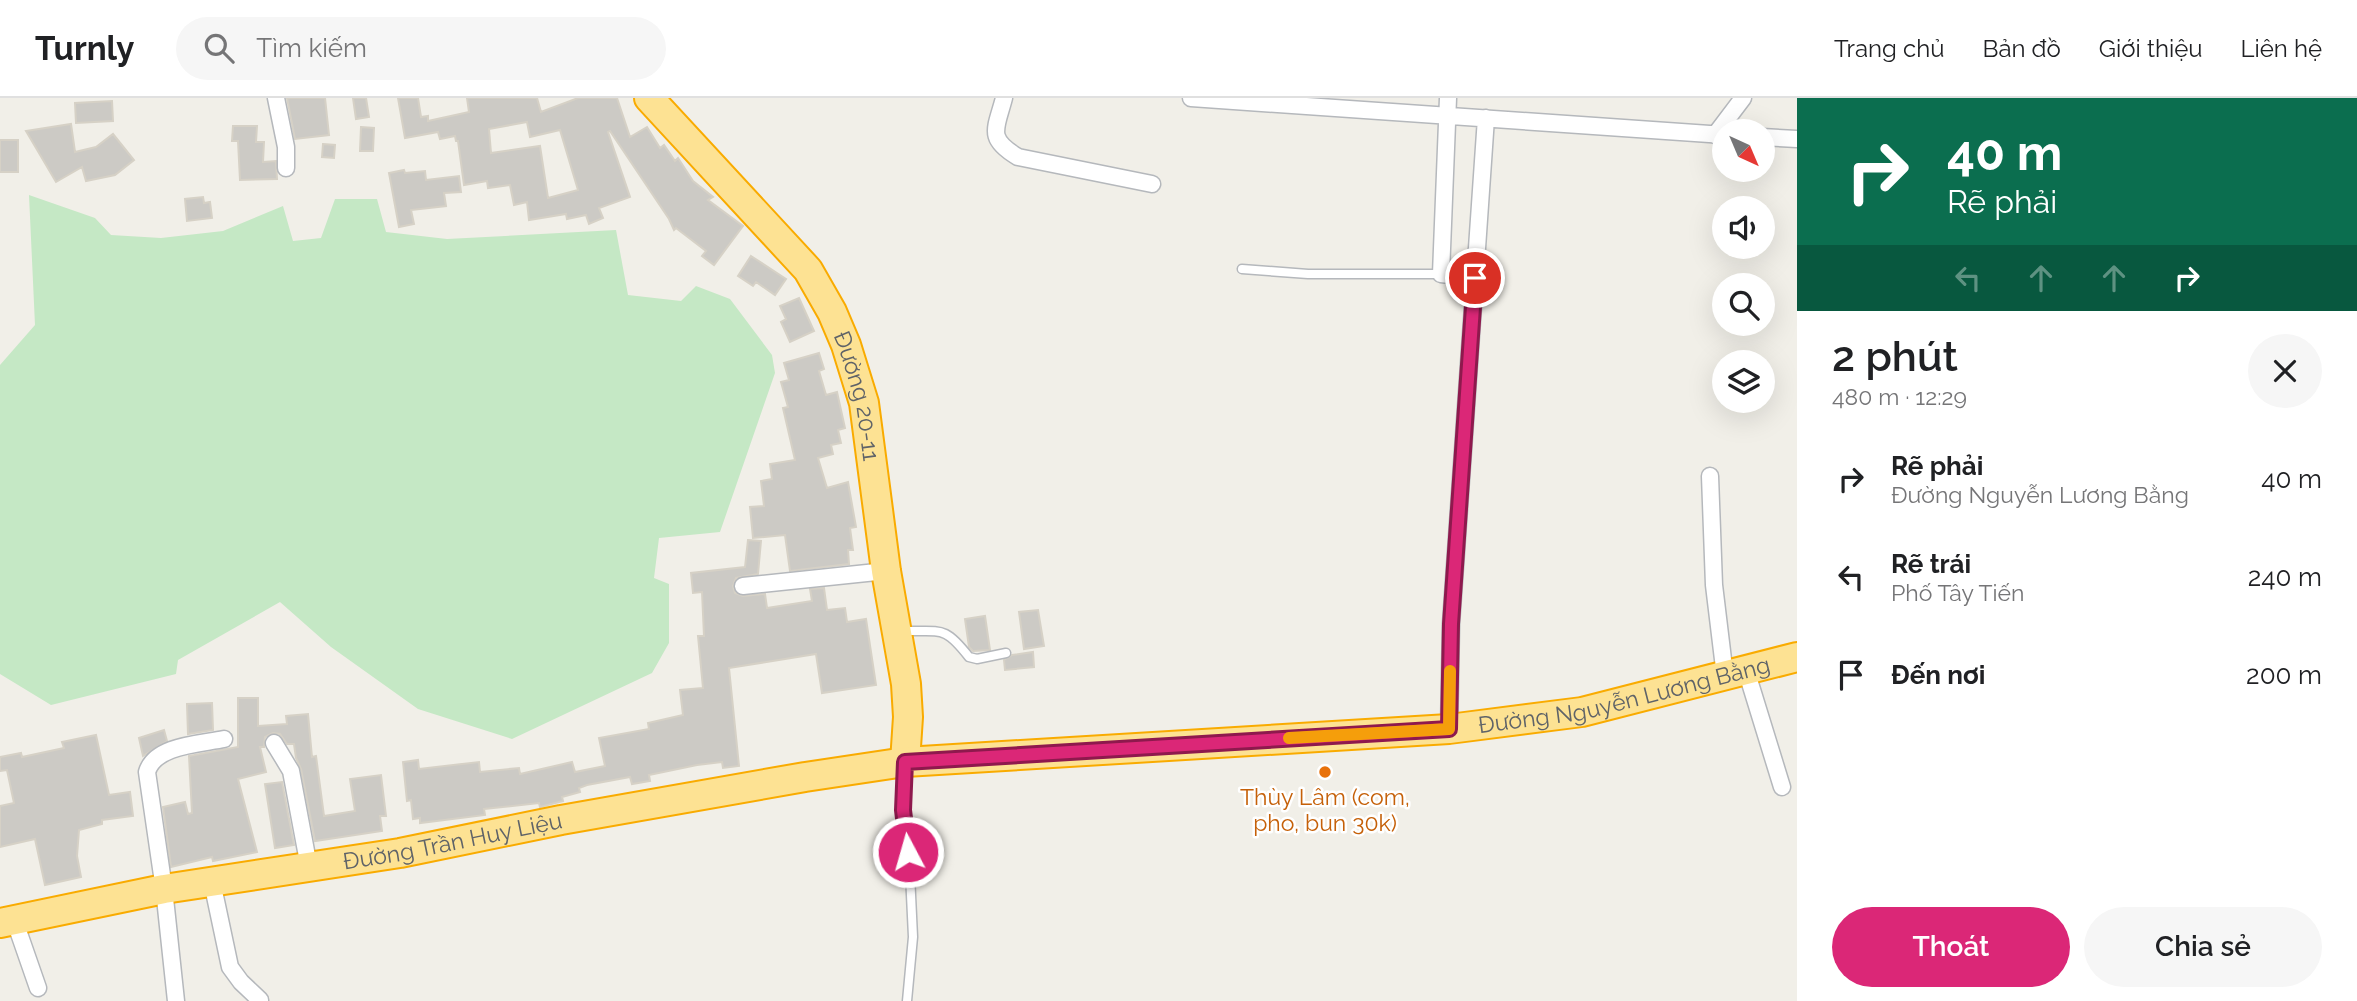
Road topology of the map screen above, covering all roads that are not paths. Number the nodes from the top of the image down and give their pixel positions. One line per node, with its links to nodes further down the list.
1 (276, 98): 14 (street)
2 (649, 98): 20 (highway, Đường 20-11)
3 (1004, 98): 15 (street)
4 (1191, 98): 5 (street)
5 (1196, 98): 8 (street)
6 (1448, 98): 8 (street)
7 (1743, 98): 10 (street)
8 (1447, 116): 9 (street); 17 (street)
9 (1486, 118): 11 (street); 18 (street)
10 (1729, 119)
11 (1712, 134)
12 (1775, 138): 13 (street)
13 (1797, 139)
14 (286, 168)
15 (1152, 184)
16 (1242, 268): 17 (lane)
17 (1441, 274): 18 (street)
18 (1475, 278): 26 (street)
19 (1710, 477): 25 (street)
20 (887, 570): 21 (street); 22 (highway, Đường 20-11)
21 (743, 586)
22 (896, 631): 23 (lane); 29 (highway, Đường 20-11)
23 (1006, 653)
24 (1797, 657): 25 (highway, Đường Nguyễn Lương Bằng)
25 (1735, 673): 26 (highway, Đường Nguyễn Lương Bằng); 30 (street)
26 (1449, 729): 29 (highway, Đường Nguyễn Lương Bằng)
27 (225, 739): 33 (street)
28 (274, 743): 31 (street)
29 (905, 762): 31 (highway, Đường Trần Huy Liệu); 38 (lane)
30 (1782, 788)
31 (309, 867): 32 (highway, Đường Trần Huy Liệu)
32 (212, 882): 33 (highway, Đường Trần Huy Liệu); 36 (street)
33 (164, 889): 34 (highway, Đường Trần Huy Liệu); 37 (street)
34 (7, 921): 35 (street)
35 (38, 988)
36 (260, 1000)
37 (176, 1001)
38 (907, 1001)

